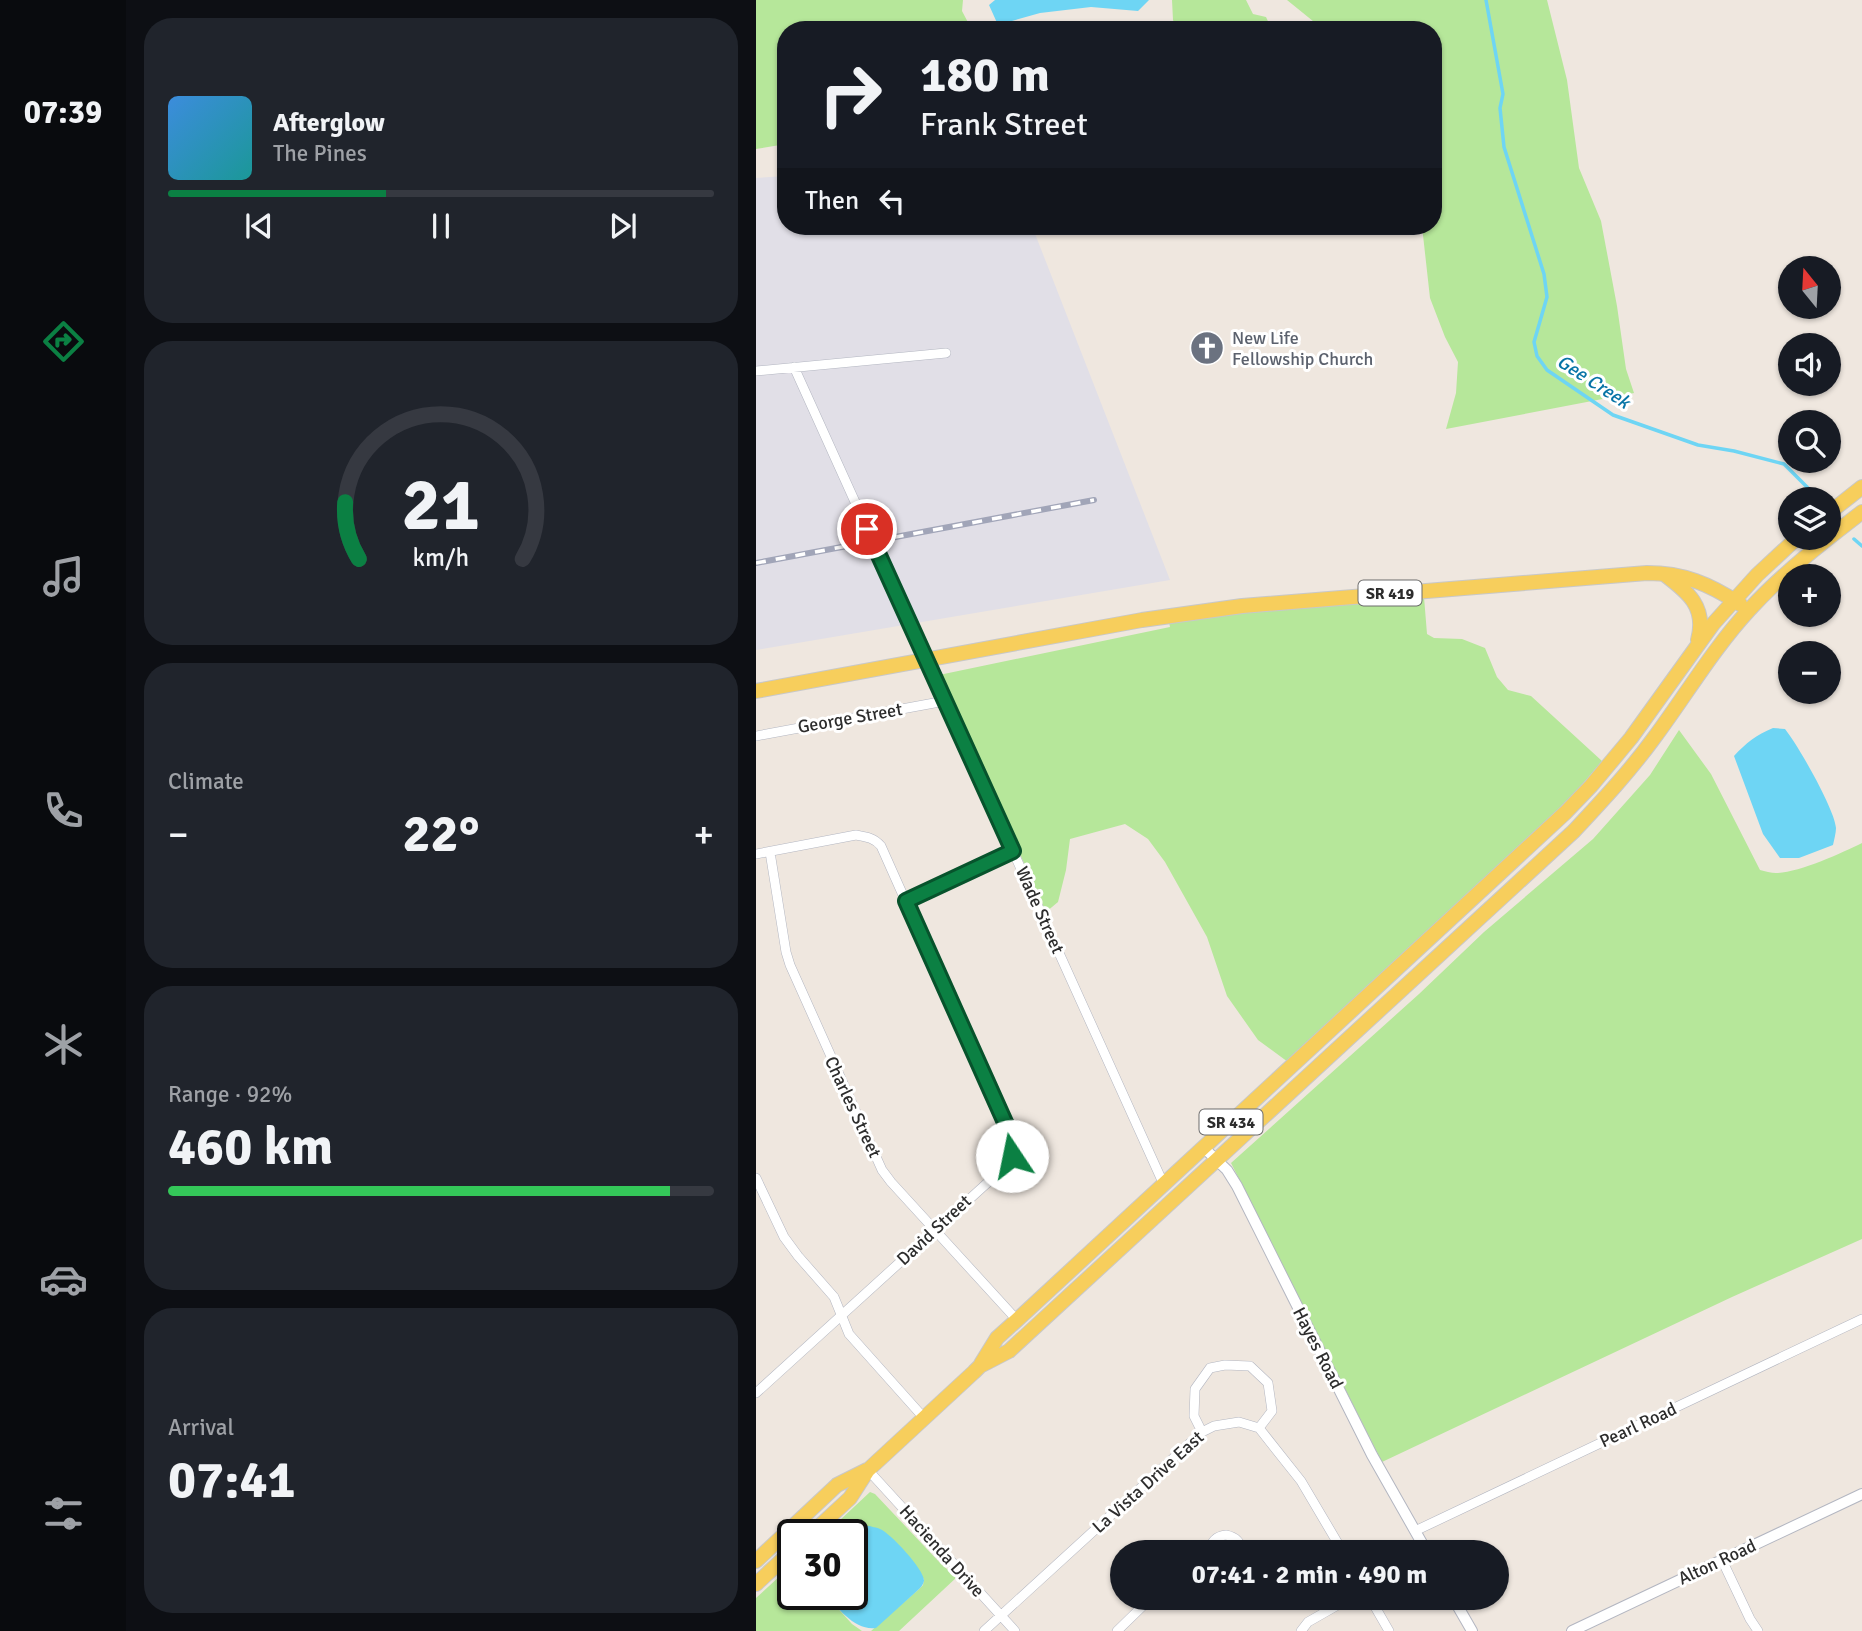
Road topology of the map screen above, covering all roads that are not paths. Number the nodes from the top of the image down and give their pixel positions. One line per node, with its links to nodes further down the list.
1 (946, 354): 2 (street)
2 (794, 367): 3 (street); 12 (street, Wade Street)
3 (756, 371)
4 (1862, 487): 5 (main road)
5 (1841, 504)
6 (1862, 512): 10 (main road)
7 (1784, 550): 9 (main road)
8 (1663, 573): 9 (main road, SR 419); 11 (main road); 12 (main road, SR 419)
9 (1734, 600): 10 (main road, SR 419); 11 (main road, SR 434)
10 (1749, 610): 21 (main road, SR 434)
11 (1697, 645): 19 (main road, SR 434)
12 (927, 661): 13 (main road, SR 419); 14 (street, Wade Street)
13 (756, 691)
14 (945, 701): 15 (street, George Street); 16 (street, Wade Street)
15 (756, 736)
16 (1013, 851): 20 (street); 25 (street, Wade Street)
17 (769, 852): 18 (street, David Street); 20 (street, David Street); 26 (street, Charles Street)
18 (756, 854)
19 (1491, 882): 21 (main road); 22 (main road, SR 434)
20 (906, 901): 26 (street, David Street)
21 (1482, 916): 23 (main road, SR 434)
22 (1203, 1147): 23 (street, Hayes Road); 25 (main road, SR 434)
23 (1218, 1160): 30 (main road, SR 434); 38 (street, Hayes Road)
24 (756, 1178): 27 (street)
25 (1164, 1185): 29 (main road, SR 434)
26 (935, 1230): 27 (street, David Street); 29 (street, Charles Street)
27 (842, 1316): 31 (street, David Street); 32 (street)
28 (1862, 1319): 38 (street, Pearl Road)
29 (1017, 1320): 30 (main road, SR 434)
30 (980, 1366): 32 (main road, SR 434)
31 (757, 1389)
32 (924, 1418): 35 (main road, SR 434)
33 (1259, 1428): 34 (street, La Vista Drive East); 34 (street); 41 (street)
34 (1202, 1432): 51 (street, La Vista Drive East)
35 (868, 1470): 37 (main road, SR 434); 44 (main road, SR 434); 51 (street, Hacienda Drive)
36 (1862, 1493): 43 (street, Alton Road)
37 (827, 1519)
38 (1415, 1531): 42 (street, Hayes Road)
39 (1214, 1540): 40 (street)
40 (1238, 1540)
41 (1336, 1540)
42 (1420, 1540)
43 (1722, 1560): 58 (street, Alton Road); 59 (street)
44 (756, 1561)
45 (777, 1565): 46 (main road)
46 (756, 1584)
47 (1139, 1610): 54 (street)
48 (1329, 1610): 55 (street)
49 (1377, 1610): 56 (street)
50 (1460, 1610): 57 (street)
51 (1001, 1615): 52 (street, La Vista Drive East); 53 (street, Hacienda Drive)
52 (984, 1631)
53 (1015, 1631)
54 (1117, 1631)
55 (1301, 1631)
56 (1389, 1631)
57 (1472, 1631)
58 (1572, 1631)
59 (1758, 1631)

